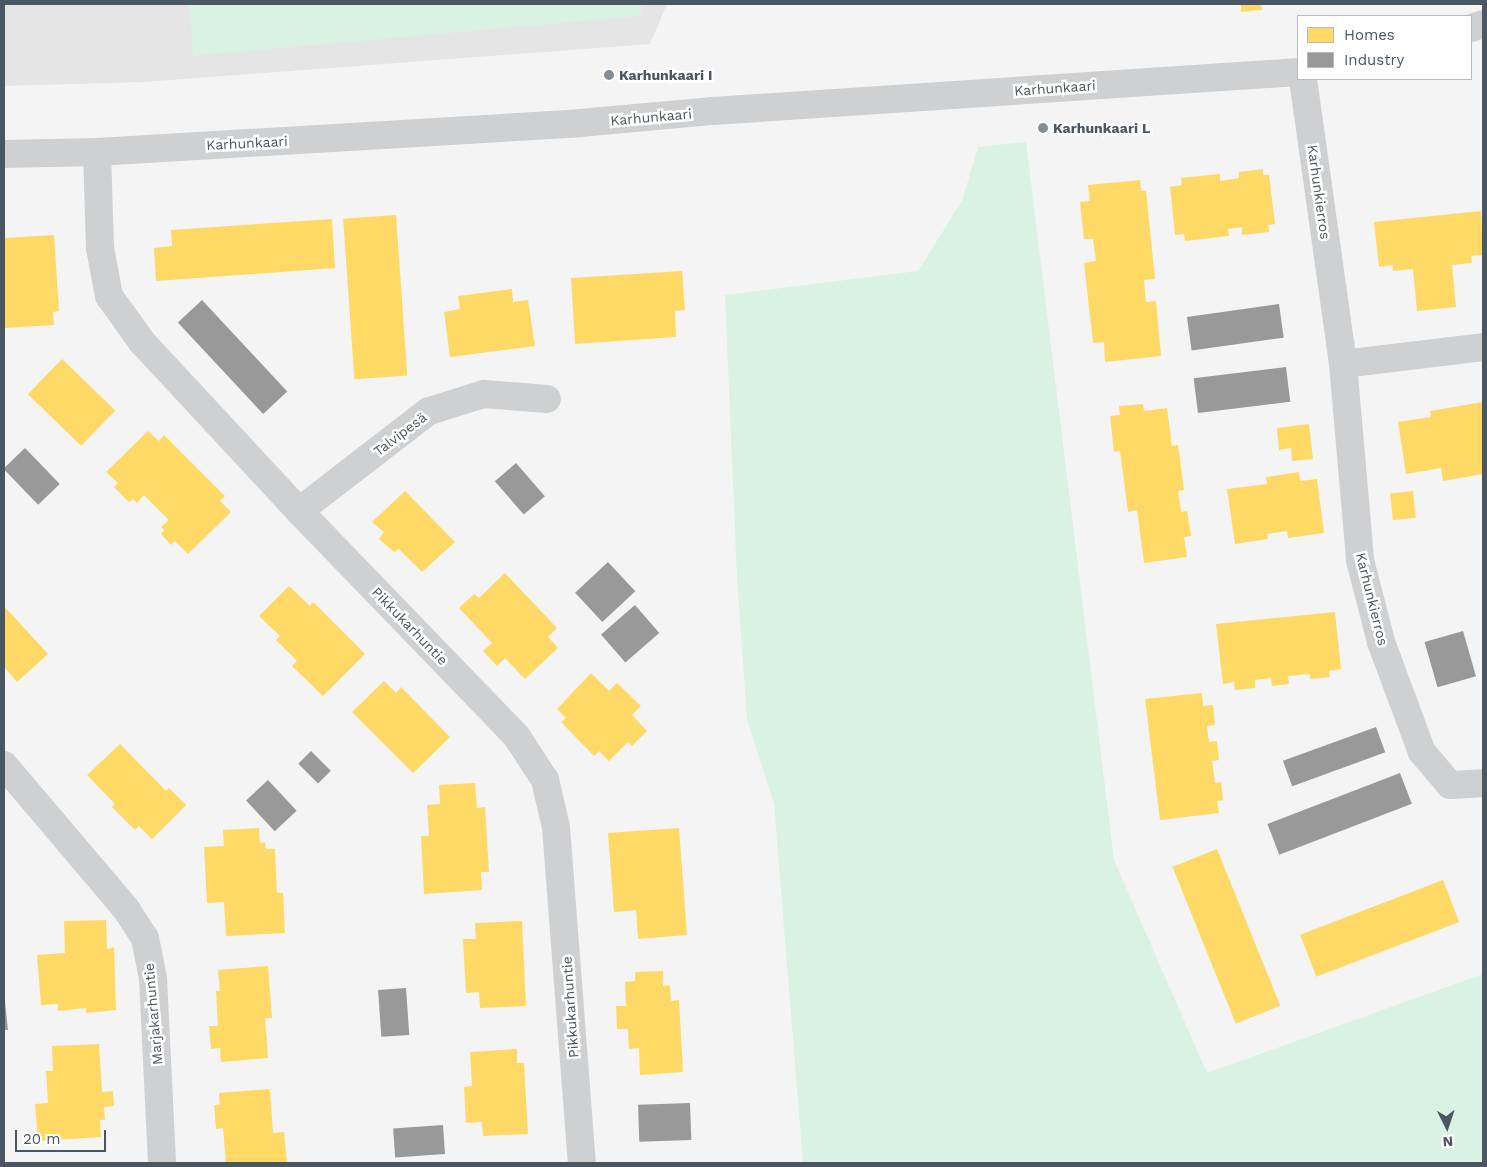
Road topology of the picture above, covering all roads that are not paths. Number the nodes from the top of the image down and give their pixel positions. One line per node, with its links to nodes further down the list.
1 (1297, 72): 3 (street, Karhunkaari)
2 (1303, 80): 6 (street, Karhunkierros)
3 (97, 152): 4 (street, Karhunkaari); 8 (street, Pikkukarhuntie)
4 (4, 154)
5 (1483, 347): 6 (street)
6 (1343, 364): 10 (street, Karhunkierros)
7 (547, 399): 8 (street, Talvipesä)
8 (299, 511): 12 (street, Pikkukarhuntie)
9 (4, 765): 11 (street, Marjakarhuntie)
10 (1483, 783)
11 (162, 1163)
12 (582, 1163)

